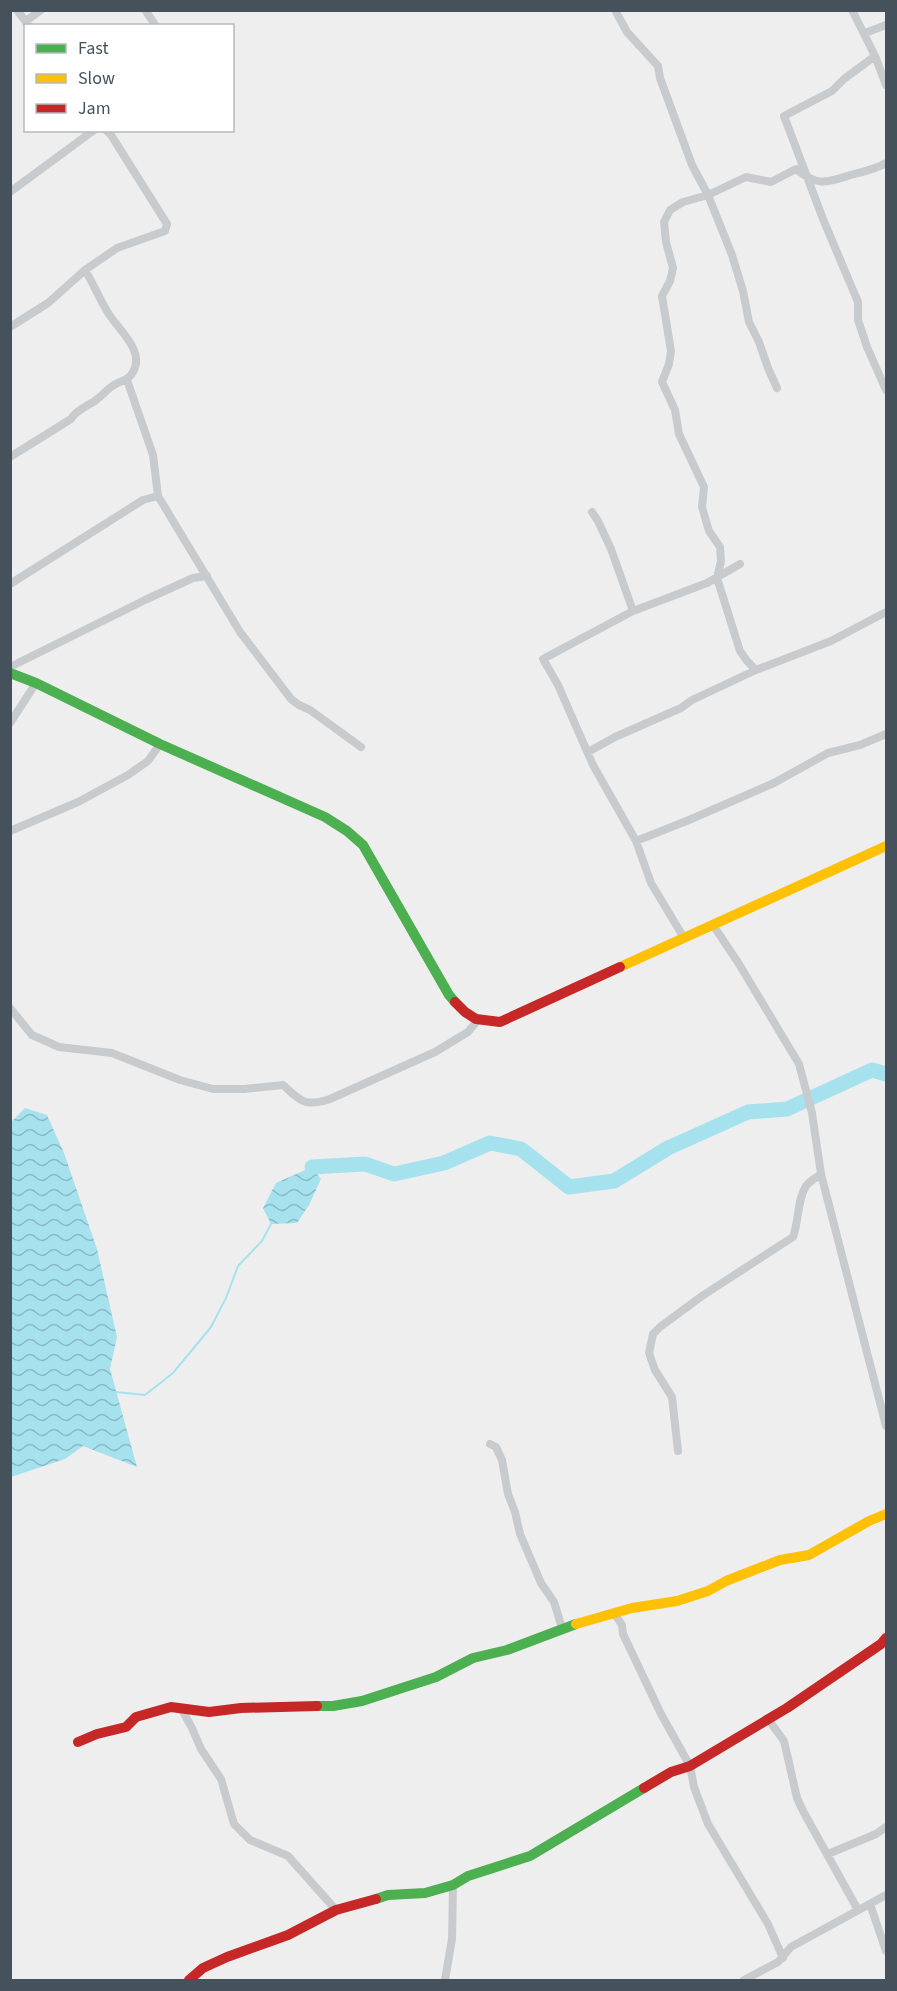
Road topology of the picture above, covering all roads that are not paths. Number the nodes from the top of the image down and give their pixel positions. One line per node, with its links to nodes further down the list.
1 (17, 10): 6 (street)
2 (41, 10): 6 (street)
3 (145, 10): 7 (street)
4 (615, 10): 17 (street)
5 (852, 10): 9 (street)
6 (27, 23)
7 (155, 24)
8 (886, 25): 9 (street)
9 (865, 33): 10 (street)
10 (875, 56): 11 (street); 15 (street)
11 (886, 85)
12 (91, 132): 16 (street)
13 (108, 132): 18 (street)
14 (886, 164): 15 (street)
15 (809, 180): 17 (street); 22 (street)
16 (10, 192)
17 (708, 195): 21 (street); 28 (street)
18 (85, 270): 19 (street); 20 (street)
19 (10, 327)
20 (127, 380): 23 (street); 24 (street)
21 (777, 388)
22 (886, 390)
23 (10, 457)
24 (158, 496): 27 (street); 29 (street)
25 (592, 512): 30 (street)
26 (740, 564): 28 (street)
27 (207, 576): 32 (street); 39 (street)
28 (717, 578): 30 (street); 33 (street)
29 (10, 584)
30 (633, 611): 40 (street)
31 (886, 614): 33 (street)
32 (10, 667)
33 (756, 670): 40 (street)
34 (10, 673): 35 (street)
35 (36, 683): 36 (street); 38 (street)
36 (10, 723)
37 (886, 734): 42 (street)
38 (160, 744): 41 (street); 47 (street)
39 (362, 747)
40 (588, 752): 42 (street)
41 (10, 831)
42 (636, 841): 45 (street)
43 (886, 846): 44 (street)
44 (713, 925): 45 (street); 48 (street)
45 (684, 938): 47 (street)
46 (10, 1008): 47 (street)
47 (477, 1021)
48 (821, 1174): 49 (street); 51 (street)
49 (886, 1426)
50 (490, 1444): 54 (street)
51 (678, 1451)
52 (886, 1514): 53 (street)
53 (614, 1613): 54 (street); 59 (street)
54 (562, 1628): 56 (street)
55 (886, 1638): 57 (street)
56 (180, 1708): 58 (street); 65 (street)
57 (768, 1719): 59 (street); 61 (street)
58 (78, 1742)
59 (690, 1766): 62 (street); 68 (street)
60 (886, 1827): 61 (street)
61 (828, 1854): 66 (street)
62 (453, 1885): 65 (street); 71 (street)
63 (886, 1895): 64 (street)
64 (870, 1904): 66 (street); 67 (street)
65 (336, 1910): 70 (street)
66 (858, 1910): 68 (street)
67 (886, 1951)
68 (783, 1958): 69 (street)
69 (750, 1979)
70 (189, 1980)
71 (445, 1980)

